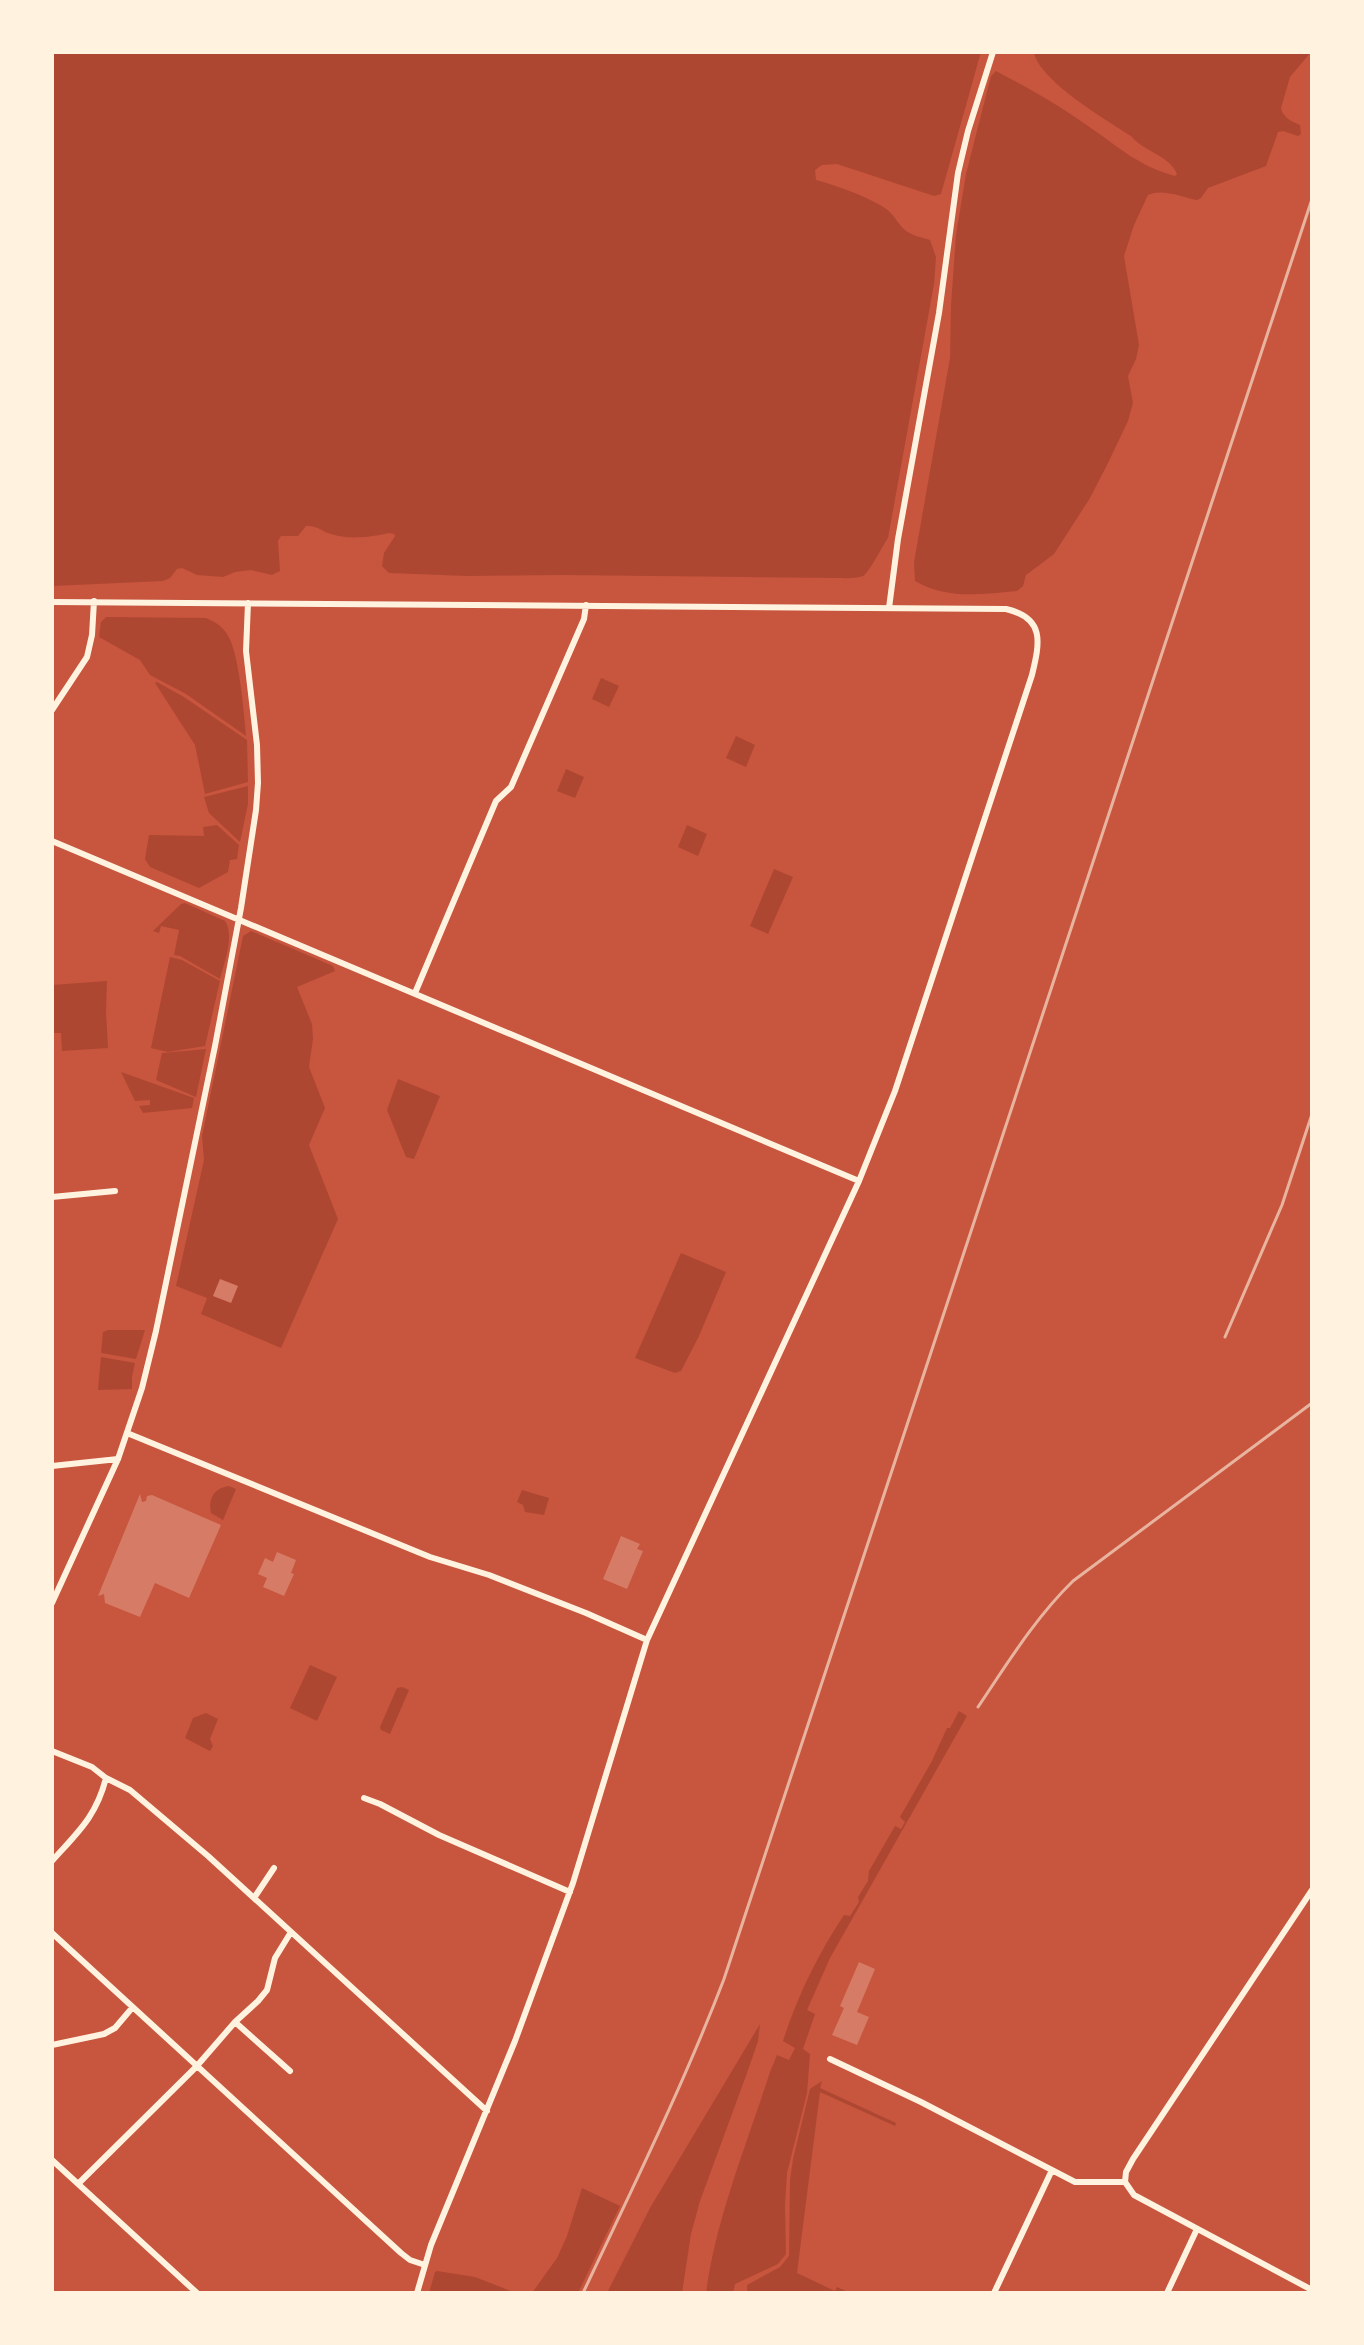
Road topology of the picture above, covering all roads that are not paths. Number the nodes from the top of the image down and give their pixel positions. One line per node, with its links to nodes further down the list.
1 (993, 52): 6 (street)
2 (94, 601): 3 (street); 4 (street); 7 (street)
3 (52, 602)
4 (248, 603): 5 (street); 9 (street)
5 (586, 605): 6 (street); 10 (street)
6 (889, 608): 11 (street)
7 (52, 710)
8 (52, 841): 9 (street)
9 (239, 919): 10 (street); 14 (street)
10 (415, 993): 11 (street)
11 (859, 1181): 18 (street)
12 (115, 1191): 13 (street)
13 (52, 1197)
14 (127, 1433): 15 (street); 18 (street)
15 (118, 1459): 16 (street); 17 (street)
16 (52, 1466)
17 (52, 1603)
18 (647, 1640): 25 (street)
19 (52, 1751): 20 (street)
20 (106, 1778): 22 (street); 26 (street)
21 (364, 1798): 25 (street)
22 (52, 1861)
23 (274, 1868): 26 (street)
24 (1312, 1890): 38 (street)
25 (570, 1892): 35 (street)
26 (254, 1898): 27 (street)
27 (291, 1932): 30 (street); 35 (street)
28 (52, 1933): 29 (street)
29 (132, 2008): 31 (street); 33 (street)
30 (235, 2022): 33 (street); 34 (street)
31 (52, 2045)
32 (830, 2059): 37 (street)
33 (196, 2067): 39 (street); 41 (street)
34 (290, 2071)
35 (487, 2111): 41 (street)
36 (52, 2160): 39 (street)
37 (1052, 2170): 38 (street); 45 (street)
38 (1125, 2182): 40 (street)
39 (78, 2184): 43 (street)
40 (1197, 2229): 42 (street); 46 (street)
41 (425, 2265): 44 (street)
42 (1312, 2290)
43 (197, 2293)
44 (417, 2293)
45 (994, 2293)
46 (1167, 2293)

